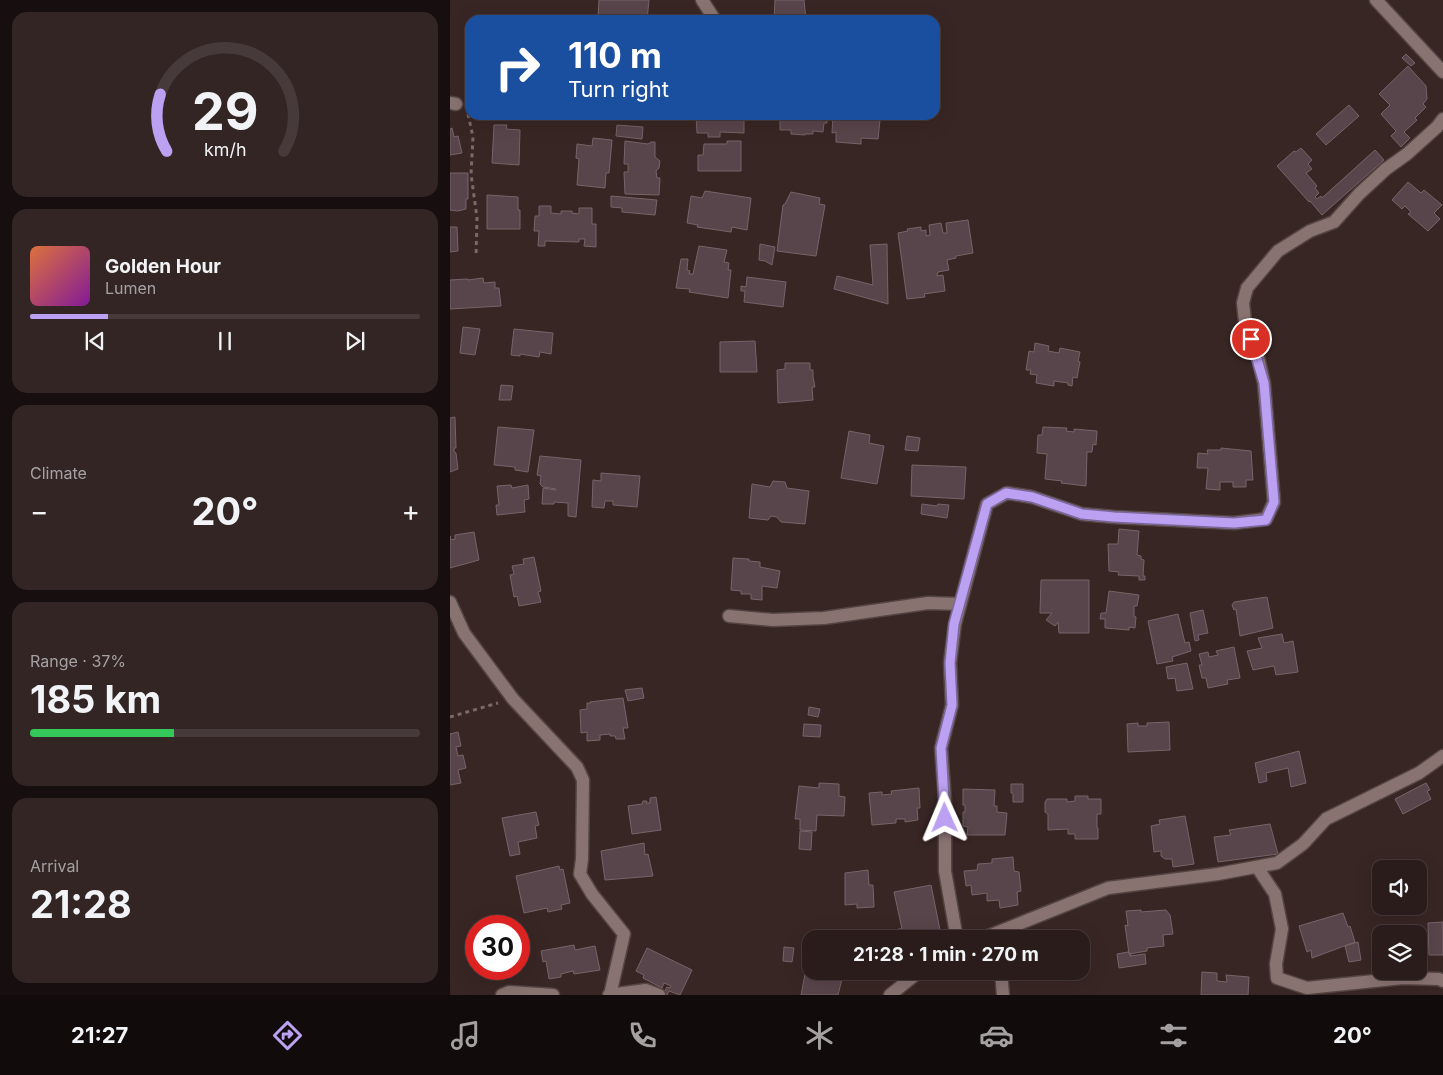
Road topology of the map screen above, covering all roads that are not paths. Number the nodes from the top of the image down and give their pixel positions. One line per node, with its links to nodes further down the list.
1 (702, 0): 3 (street)
2 (1376, 0): 4 (street)
3 (712, 15)
4 (1443, 72)
5 (1443, 119): 7 (street)
6 (450, 602): 18 (street)
7 (960, 604): 8 (street); 11 (street)
8 (729, 616)
9 (1443, 756): 10 (street)
10 (1258, 866): 12 (street); 15 (street)
11 (956, 930)
12 (1011, 930)
13 (909, 980): 20 (street)
14 (1002, 980): 21 (street)
15 (1443, 981)
16 (502, 995): 17 (street)
17 (553, 995)
18 (610, 995): 19 (street)
19 (659, 995)
20 (890, 995)
21 (1003, 995)

